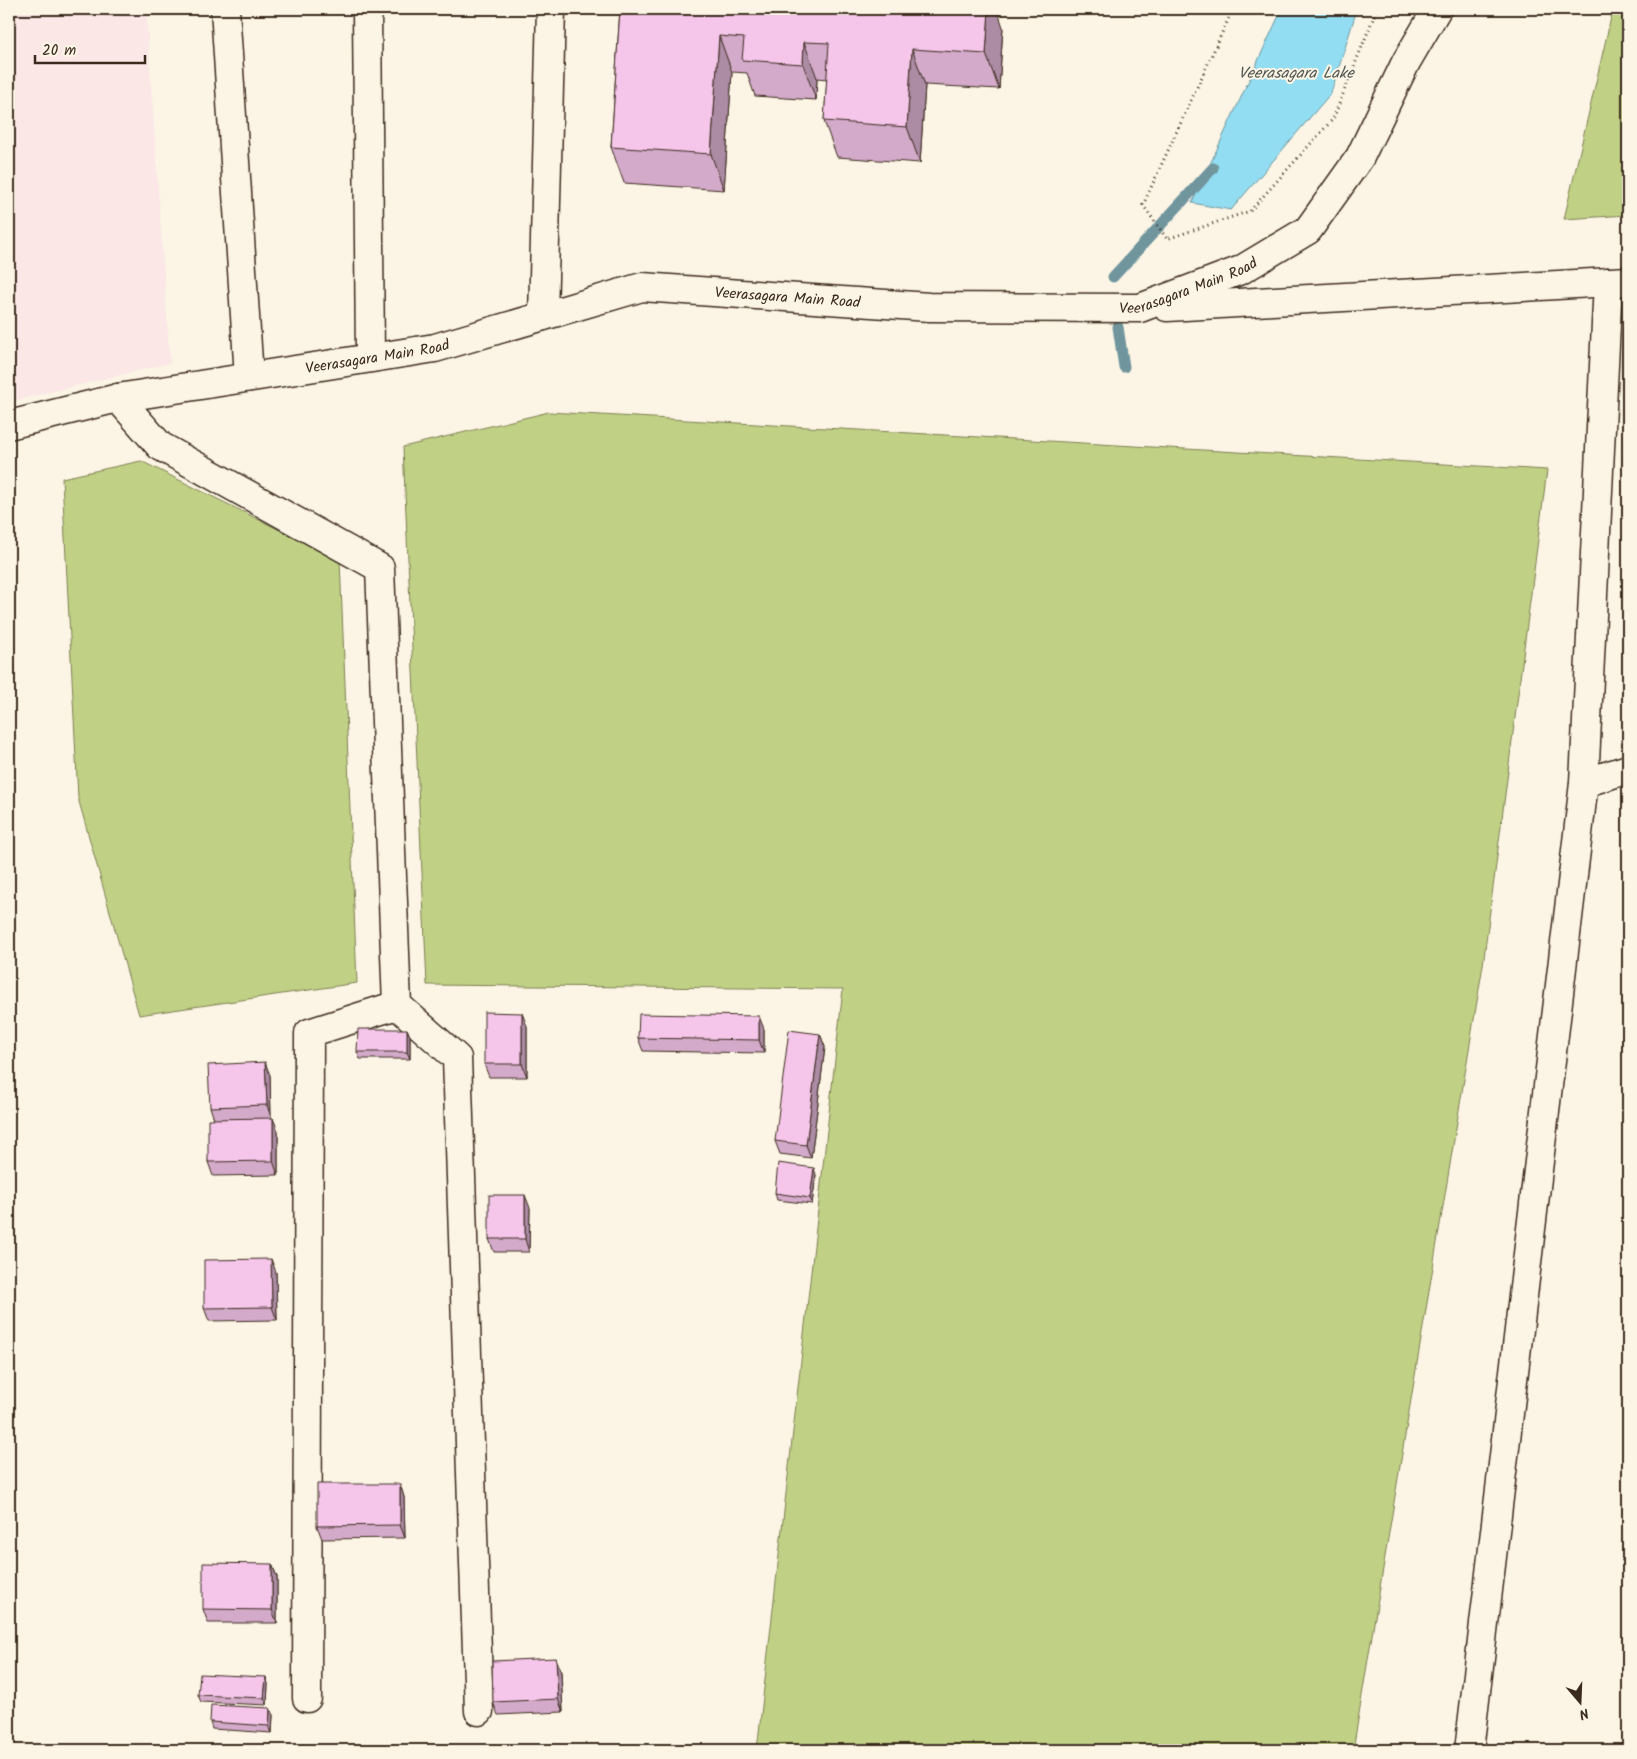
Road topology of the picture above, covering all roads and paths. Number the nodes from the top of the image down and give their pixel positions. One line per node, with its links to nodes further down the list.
1 (225, 9): 11 (street)
2 (367, 9): 10 (street)
3 (551, 9): 9 (street)
4 (1233, 9): 5 (path)
5 (1377, 9)
6 (1437, 9): 8 (street, Veerasagara Main Road)
7 (1618, 281): 8 (street); 15 (street)
8 (1140, 308): 9 (street, Veerasagara Main Road)
9 (543, 316): 10 (street, Veerasagara Main Road)
10 (370, 358): 11 (street, Veerasagara Main Road)
11 (249, 377): 12 (street, Veerasagara Main Road)
12 (118, 398): 13 (street, Veerasagara Main Road); 16 (street)
13 (9, 425)
14 (1628, 769): 15 (street)
15 (1584, 783): 19 (street)
16 (397, 1005): 17 (street); 18 (street)
17 (307, 1698)
18 (479, 1711)
19 (1469, 1750)

